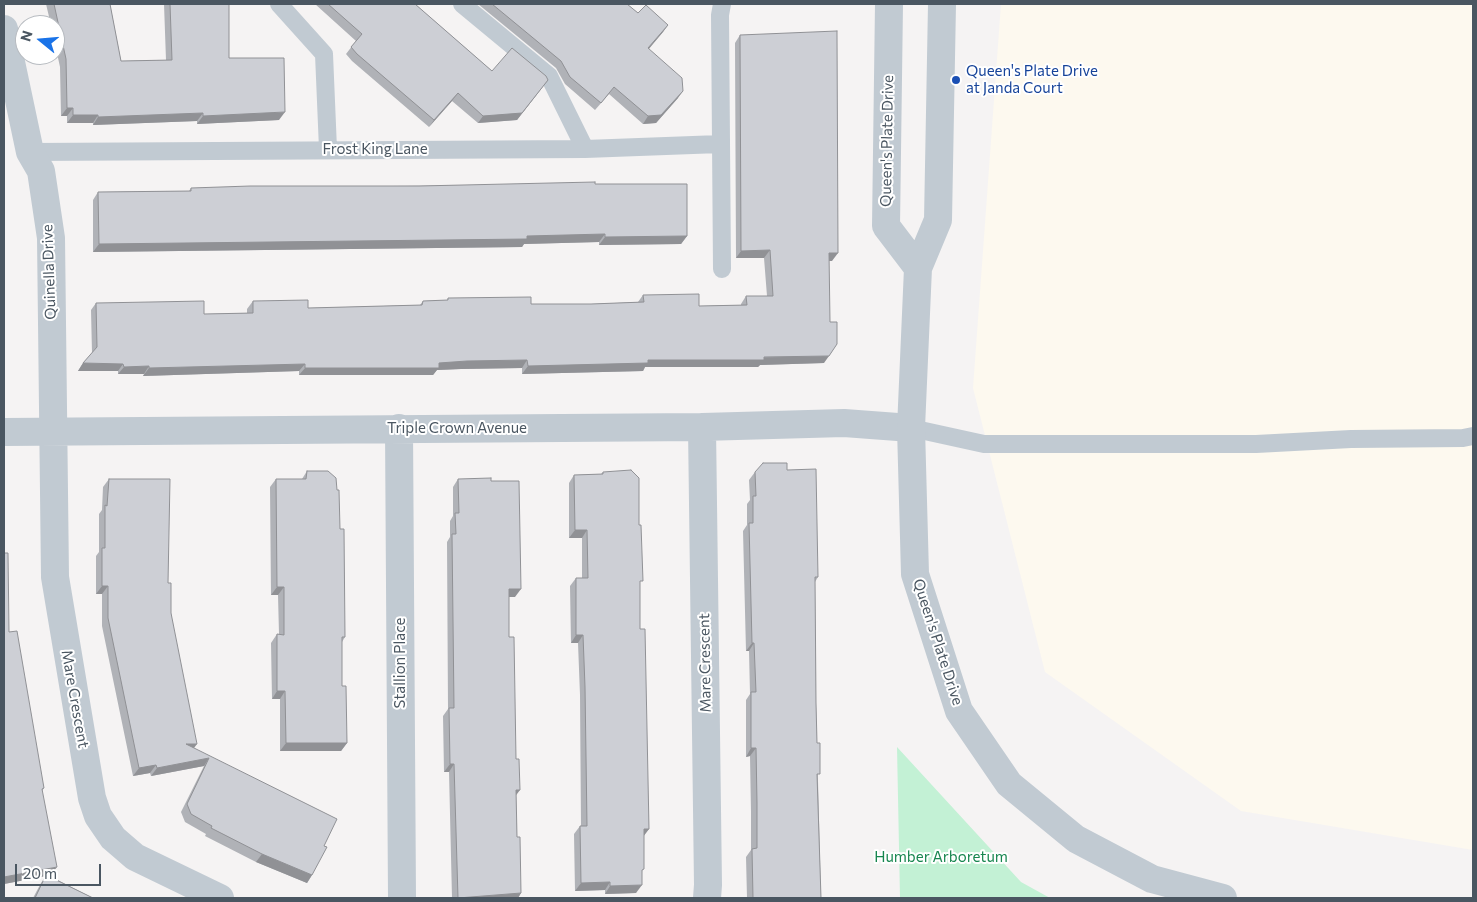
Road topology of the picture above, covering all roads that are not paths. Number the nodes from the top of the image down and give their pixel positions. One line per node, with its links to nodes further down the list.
1 (279, 4): 8 (lane)
2 (462, 4): 9 (lane)
3 (722, 4): 7 (lane)
4 (889, 4): 11 (street, Queen's Plate Drive)
5 (942, 4): 11 (street, Queen's Plate Drive)
6 (4, 28): 10 (street, Quinella Drive)
7 (720, 144): 9 (lane, Frost King Lane); 12 (lane)
8 (328, 148): 9 (lane, Frost King Lane); 10 (lane, Frost King Lane)
9 (585, 149)
10 (30, 152): 16 (street, Quinella Drive)
11 (918, 268): 15 (street, Queen's Plate Drive)
12 (722, 269)
13 (702, 427): 14 (street, Triple Crown Avenue); 15 (street, Triple Crown Avenue); 21 (street, Mare Crescent)
14 (399, 428): 16 (street, Triple Crown Avenue); 20 (street, Stallion Place)
15 (911, 428): 18 (lane); 22 (street, Queen's Plate Drive)
16 (52, 431): 17 (street, Triple Crown Avenue); 19 (street, Mare Crescent)
17 (4, 432)
18 (1473, 436)
19 (220, 898)
20 (402, 898)
21 (706, 898)
22 (1223, 898)

